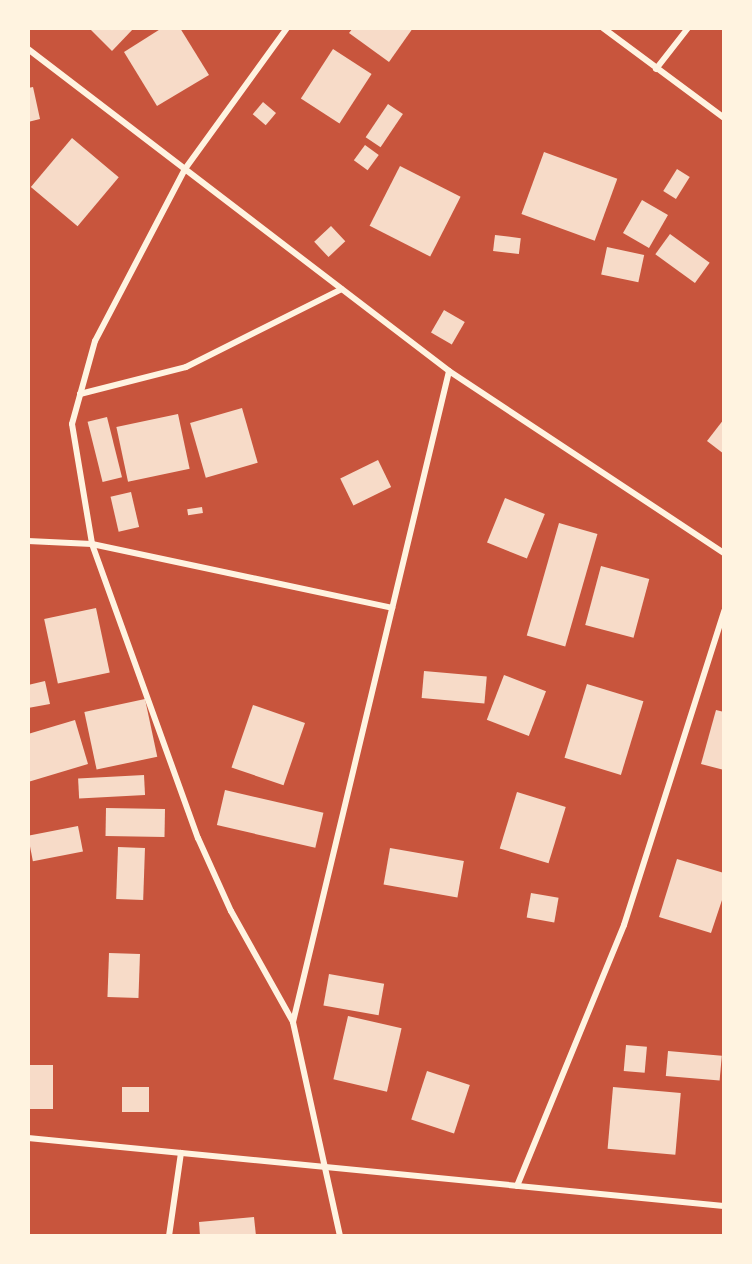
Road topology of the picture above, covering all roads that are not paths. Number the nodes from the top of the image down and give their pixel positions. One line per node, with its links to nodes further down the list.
1 (287, 28): 7 (street)
2 (603, 28): 5 (street)
3 (688, 28): 5 (street)
4 (28, 49): 7 (street)
5 (656, 69): 6 (street)
6 (723, 118)
7 (185, 169): 8 (street); 10 (street)
8 (342, 289): 9 (street); 10 (street)
9 (449, 371): 13 (street); 14 (street)
10 (80, 394): 12 (street)
11 (28, 541): 12 (street)
12 (92, 544): 14 (street); 16 (street)
13 (723, 553)
14 (392, 608): 16 (street)
15 (723, 611): 20 (street)
16 (293, 1022): 19 (street)
17 (28, 1138): 18 (street)
18 (181, 1153): 19 (street); 22 (street)
19 (325, 1167): 20 (street); 23 (street)
20 (517, 1186): 21 (street)
21 (723, 1206)
22 (169, 1236)
23 (339, 1236)

